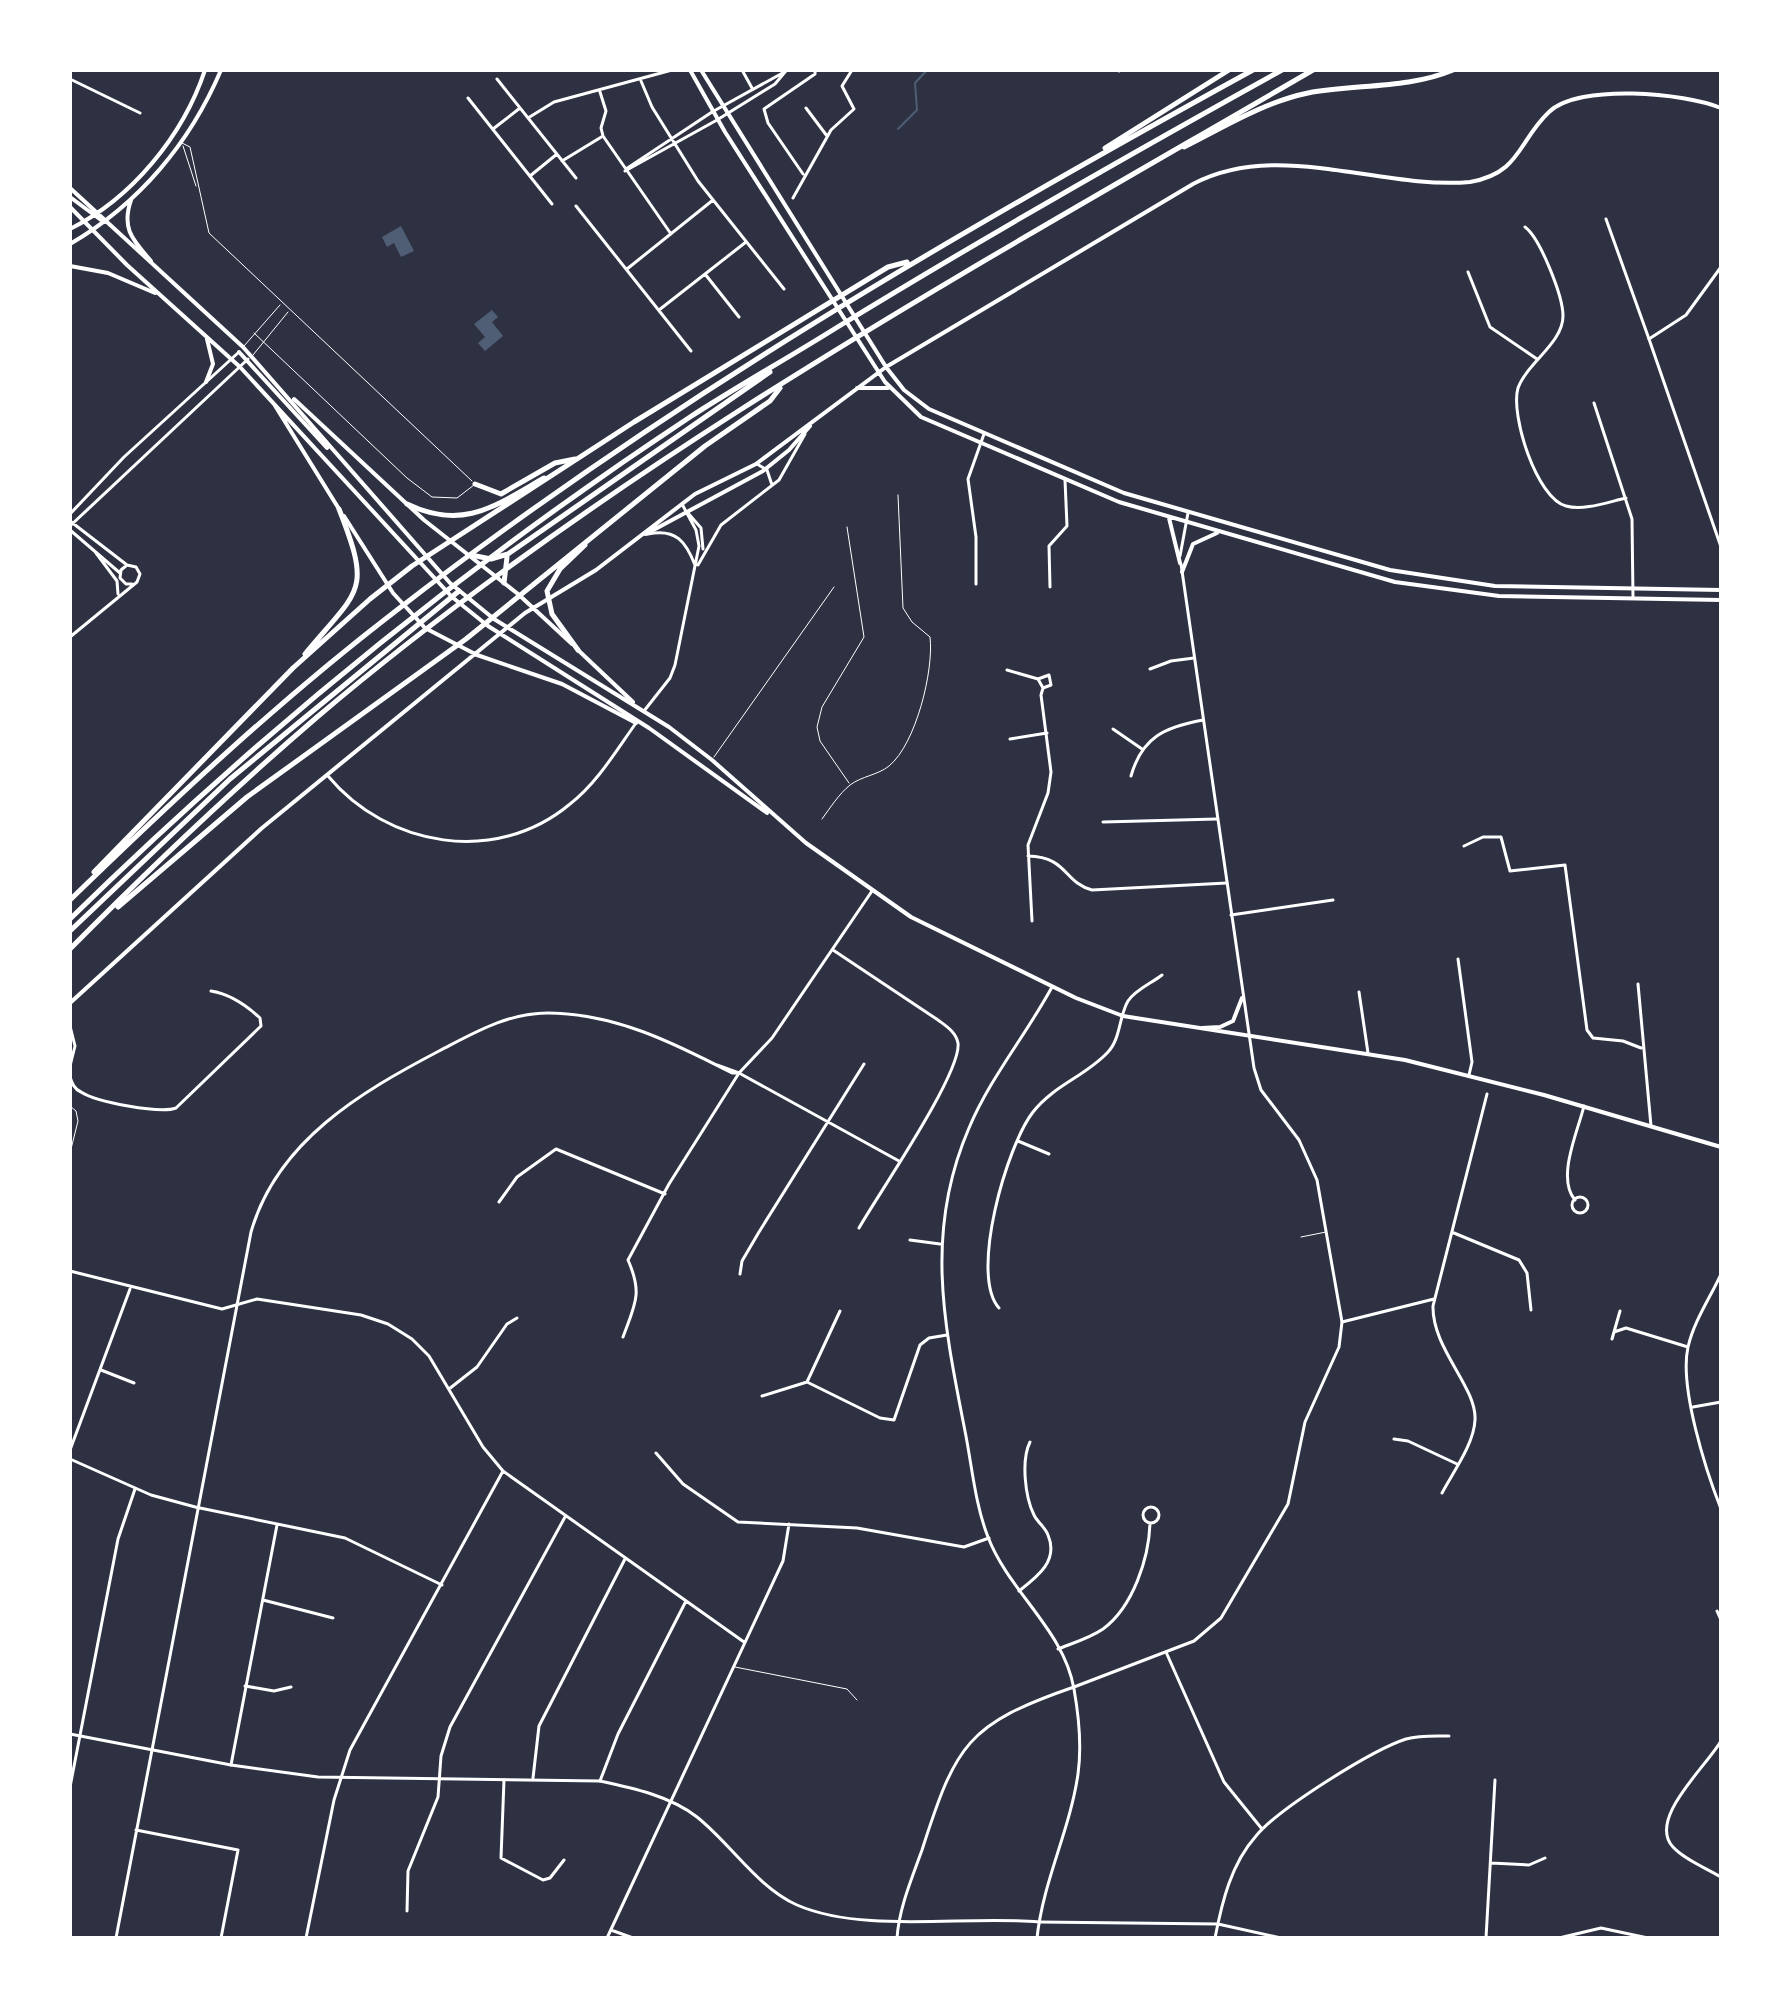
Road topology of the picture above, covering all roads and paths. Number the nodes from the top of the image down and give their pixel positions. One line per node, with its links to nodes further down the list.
1 (205, 70): 33 (main road)
2 (221, 70): 37 (main road)
3 (672, 70): 18 (street)
4 (690, 70): 27 (main road)
5 (701, 70): 23 (main road)
6 (742, 70): 20 (street)
7 (815, 70): 43 (street)
8 (852, 70): 35 (street)
9 (1229, 70): 44 (highway)
10 (1253, 70): 44 (highway)
11 (1282, 70): 83 (highway)
12 (1313, 70): 42 (highway)
13 (1442, 70): 19 (highway)
14 (1453, 70): 19 (highway)
15 (787, 71): 20 (street); 29 (street)
16 (70, 79): 28 (street)
17 (497, 79): 24 (street)
18 (641, 81): 21 (street); 36 (street)
19 (1416, 81): 42 (highway)
20 (752, 88): 23 (street)
21 (600, 92): 30 (street); 34 (street)
22 (468, 98): 32 (street)
23 (721, 106): 27 (street); 29 (main road)
24 (520, 108): 30 (street); 32 (street)
25 (806, 108): 35 (street)
26 (1721, 108): 90 (main road)
27 (712, 112): 31 (main road); 36 (street)
28 (140, 113)
29 (726, 114): 31 (street); 90 (main road)
30 (528, 118): 39 (street)
31 (717, 120): 38 (street); 91 (main road)
32 (493, 129): 45 (street)
33 (173, 134): 37 (lane); 56 (main road)
34 (603, 136): 40 (street); 41 (street)
35 (827, 136): 43 (street)
36 (672, 138): 38 (street); 41 (street)
37 (182, 143): 47 (lane); 47 (lane); 51 (main road)
38 (675, 144): 41 (street); 52 (street)
39 (557, 154): 40 (street); 45 (street)
40 (562, 161): 46 (street)
41 (625, 171): 63 (street)
42 (1137, 171): 93 (highway)
43 (804, 174): 50 (street)
44 (1065, 174): 77 (highway)
45 (530, 176): 53 (street)
46 (576, 178)
47 (197, 186): 74 (lane)
48 (70, 188): 56 (main road)
49 (70, 197): 56 (main road)
50 (793, 198)
51 (131, 200): 58 (main road); 71 (main road)
52 (713, 200): 63 (street); 64 (street)
53 (552, 204)
54 (576, 206): 68 (street)
55 (70, 207): 59 (main road)
56 (95, 214): 58 (main road); 59 (main road)
57 (1606, 219): 81 (street)
58 (104, 221): 62 (main road); 71 (main road)
59 (84, 222): 61 (main road); 62 (main road)
60 (1525, 227): 88 (street)
61 (70, 229)
62 (91, 230): 65 (main road); 73 (main road)
63 (671, 234): 68 (street)
64 (746, 242): 70 (street); 72 (street)
65 (70, 244)
66 (70, 266): 73 (main road)
67 (1721, 267): 81 (street)
68 (627, 269): 76 (street)
69 (1468, 272): 88 (street)
70 (705, 274): 76 (street); 78 (street)
71 (166, 278): 84 (main road)
72 (784, 289)
73 (160, 295): 80 (main road)
74 (282, 303): 75 (lane); 79 (lane)
75 (290, 310): 82 (lane); 107 (lane)
76 (659, 310): 85 (street)
77 (820, 313): 102 (highway); 181 (highway)
78 (739, 317)
79 (254, 333): 82 (lane); 84 (lane)
80 (207, 336): 87 (main road); 92 (main road)
81 (1649, 339): 125 (street)
82 (265, 343): 86 (lane); 107 (lane)
83 (803, 348): 128 (highway); 184 (highway)
84 (241, 350): 86 (main road); 87 (street)
85 (691, 351)
86 (249, 358): 89 (street); 94 (main road); 105 (main road)
87 (232, 359): 89 (main road); 92 (street)
88 (1537, 359): 110 (street)
89 (240, 367): 97 (main road); 119 (street)
90 (886, 367): 91 (main road); 100 (main road)
91 (878, 372): 95 (main road); 96 (main road)
92 (206, 382): 116 (street)
93 (784, 383): 120 (highway); 187 (highway)
94 (282, 388): 105 (main road); 111 (main road)
95 (889, 388): 96 (main road); 101 (main road)
96 (855, 389): 99 (main road)
97 (268, 395): 113 (main road); 146 (main road)
98 (1594, 403): 110 (street)
99 (811, 424): 103 (main road); 104 (main road); 108 (street)
100 (984, 434): 101 (street); 115 (main road)
101 (980, 443): 106 (main road); 137 (street)
102 (580, 458): 107 (highway); 111 (highway); 124 (highway)
103 (756, 464): 104 (street); 112 (main road)
104 (766, 469): 108 (street); 114 (main road)
105 (351, 473): 143 (main road)
106 (1065, 480): 117 (main road); 140 (street)
107 (475, 484)
108 (772, 485): 127 (street)
109 (898, 495): 170 (lane)
110 (1626, 498): 141 (street)
111 (407, 504): 124 (main road)
112 (682, 504): 114 (street); 123 (main road)
113 (339, 509): 138 (main road); 153 (highway)
114 (687, 512): 123 (main road); 127 (street); 132 (street)
115 (1188, 513): 118 (street); 141 (main road)
116 (70, 514)
117 (1169, 518): 118 (main road); 130 (main road)
118 (1186, 523): 122 (main road); 130 (street)
119 (71, 524): 126 (street); 131 (street)
120 (603, 527): 144 (highway); 151 (highway)
121 (847, 527): 170 (lane)
122 (1218, 532): 133 (main road); 147 (main road)
123 (645, 535): 132 (street); 168 (main road)
124 (453, 542): 129 (main road); 138 (highway)
125 (1721, 547)
126 (94, 550): 134 (street); 145 (street)
127 (703, 553): 132 (street)
128 (508, 554): 129 (highway); 136 (highway)
129 (471, 555): 136 (main road)
130 (1180, 563): 133 (street)
131 (127, 565): 134 (street); 135 (street)
132 (696, 568): 158 (street)
133 (1182, 572): 152 (street)
134 (120, 573): 135 (street)
135 (134, 583): 145 (street)
136 (504, 583): 144 (main road)
137 (976, 584)
138 (387, 585): 150 (main road); 153 (highway)
139 (834, 587): 166 (lane)
140 (1050, 587)
141 (1633, 588): 142 (main road); 147 (street)
142 (1721, 590)
143 (459, 591): 146 (highway); 158 (main road)
144 (518, 594): 150 (highway); 151 (main road)
145 (118, 595): 149 (street)
146 (452, 597): 161 (main road); 186 (highway)
147 (1633, 598): 148 (main road)
148 (1721, 600)
149 (70, 637)
150 (457, 645): 160 (main road); 187 (highway)
151 (578, 650): 158 (main road)
152 (1194, 658): 154 (street); 159 (street)
153 (293, 668): 181 (highway)
154 (1150, 669)
155 (1007, 670): 156 (street)
156 (1038, 679): 157 (street); 157 (street)
157 (1043, 688): 163 (street)
158 (644, 711): 166 (main road)
159 (1203, 720): 165 (street); 175 (street)
160 (636, 723): 161 (main road); 168 (street)
161 (644, 725): 172 (main road)
162 (1113, 729): 165 (street)
163 (1047, 733): 164 (street); 178 (street)
164 (1010, 739)
165 (1142, 749): 169 (street)
166 (712, 760): 167 (lane); 171 (main road)
167 (708, 765)
168 (326, 774): 197 (main road)
169 (1131, 776)
170 (850, 785): 174 (lane)
171 (744, 788): 172 (main road); 173 (main road)
172 (738, 796): 173 (main road)
173 (772, 816): 180 (main road)
174 (822, 819)
175 (1217, 819): 176 (street); 179 (street)
176 (1103, 822)
177 (1464, 846): 202 (street)
178 (1028, 856): 179 (street); 185 (street)
179 (1227, 883): 183 (street)
180 (872, 891): 189 (street); 193 (main road)
181 (70, 898)
182 (1333, 900): 183 (street)
183 (1231, 915): 196 (street)
184 (70, 919)
185 (1032, 921)
186 (70, 931)
187 (83, 936): 188 (highway)
188 (70, 949)
189 (833, 950): 206 (street); 218 (street)
190 (1458, 959): 207 (street)
191 (1162, 975): 198 (street)
192 (1638, 984): 202 (street)
193 (1052, 987): 198 (main road); 227 (street)
194 (211, 991): 208 (street)
195 (1359, 992): 203 (street)
196 (1242, 998): 200 (main road); 201 (street)
197 (70, 1003)
198 (1123, 1016): 200 (main road); 214 (street)
199 (70, 1026): 205 (street)
200 (1187, 1028): 201 (main road)
201 (1248, 1038): 203 (main road); 223 (street)
202 (1641, 1048): 213 (street)
203 (1368, 1053): 207 (main road)
204 (864, 1064): 212 (street)
205 (70, 1066)
206 (739, 1073): 212 (street); 219 (street); 233 (street)
207 (1469, 1075): 211 (main road)
208 (70, 1077)
209 (1487, 1094): 224 (street)
210 (70, 1106): 216 (lane)
211 (1584, 1106): 213 (main road); 220 (street)
212 (828, 1121): 218 (street); 229 (street)
213 (1651, 1126): 215 (main road)
214 (1018, 1141): 217 (street); 234 (street)
215 (1721, 1147)
216 (70, 1153)
217 (1049, 1154)
218 (899, 1161): 222 (street)
219 (665, 1194): 221 (street); 244 (street)
220 (1575, 1200)
221 (499, 1202)
222 (859, 1228)
223 (1326, 1232): 225 (lane); 240 (street)
224 (1452, 1232): 232 (street); 235 (street)
225 (1301, 1237)
226 (910, 1240): 227 (street)
227 (940, 1244): 243 (street)
228 (70, 1271): 231 (street)
229 (740, 1274)
230 (1721, 1274): 246 (street)
231 (131, 1287): 233 (street); 247 (street)
232 (1434, 1299): 240 (street); 259 (street)
233 (238, 1306): 250 (street); 263 (street)
234 (999, 1308)
235 (1531, 1310)
236 (840, 1311): 248 (street)
237 (1620, 1311): 239 (street)
238 (517, 1318): 250 (street)
239 (1619, 1318): 241 (street); 242 (street)
240 (1342, 1322): 280 (street)
241 (1626, 1328): 242 (street); 246 (street)
242 (1614, 1332): 245 (street)
243 (947, 1335): 248 (street); 269 (street)
244 (623, 1337)
245 (1612, 1339)
246 (1688, 1347): 253 (street)
247 (100, 1370): 249 (street); 256 (street)
248 (807, 1382): 251 (street)
249 (134, 1383)
250 (449, 1389): 260 (street)
251 (762, 1396)
252 (1721, 1402): 253 (street)
253 (1693, 1407): 264 (street)
254 (1394, 1439): 259 (street)
255 (1030, 1442): 272 (street)
256 (70, 1450)
257 (656, 1453): 268 (street)
258 (70, 1459): 261 (street)
259 (1457, 1464): 262 (street)
260 (503, 1471): 265 (street); 271 (street)
261 (135, 1489): 263 (street); 287 (street)
262 (1442, 1493)
263 (199, 1508): 267 (street); 290 (street)
264 (1721, 1509)
265 (566, 1515): 270 (street); 294 (street)
266 (1150, 1523): 266 (street); 279 (street)
267 (277, 1524): 271 (street); 273 (street)
268 (789, 1524): 269 (street); 278 (street)
269 (989, 1538): 272 (street)
270 (626, 1559): 274 (street); 293 (street)
271 (442, 1585): 292 (street)
272 (1019, 1591): 279 (street)
273 (262, 1600): 276 (street); 282 (street)
274 (686, 1601): 278 (street); 297 (street)
275 (1717, 1611): 277 (street)
276 (333, 1618)
277 (1721, 1619)
278 (744, 1642): 281 (street)
279 (1058, 1649): 284 (street)
280 (1166, 1652): 284 (street); 300 (street)
281 (733, 1667): 285 (lane); 299 (street)
282 (245, 1686): 283 (street); 291 (street)
283 (291, 1687)
284 (1074, 1687): 307 (street); 308 (street)
285 (857, 1700)
286 (70, 1734): 287 (street)
287 (79, 1735): 290 (street); 298 (street)
288 (1449, 1736): 300 (street)
289 (1721, 1741): 305 (street)
290 (152, 1750): 291 (street); 301 (street)
291 (231, 1765): 292 (street)
292 (340, 1778): 294 (street); 313 (street)
293 (533, 1778): 295 (street); 297 (street)
294 (441, 1779): 295 (street); 306 (street)
295 (504, 1779): 303 (street)
296 (1495, 1780): 304 (street)
297 (600, 1781): 299 (street)
298 (70, 1787)
299 (671, 1802): 307 (street); 310 (street)
300 (1262, 1829): 309 (street)
301 (136, 1830): 311 (street); 312 (street)
302 (1545, 1858): 304 (street)
303 (564, 1860)
304 (1491, 1863): 320 (street)
305 (1721, 1877)
306 (407, 1911)
307 (899, 1920): 308 (street); 316 (street)
308 (1039, 1922): 309 (street); 317 (street)
309 (1218, 1924): 318 (street); 319 (street)
310 (611, 1930): 314 (street); 315 (street)
311 (116, 1938)
312 (221, 1938)
313 (306, 1938)
314 (607, 1938)
315 (633, 1938)
316 (897, 1938)
317 (1037, 1938)
318 (1215, 1938)
319 (1281, 1938)
320 (1486, 1938)
321 (1559, 1938): 322 (street)
322 (1648, 1938)

